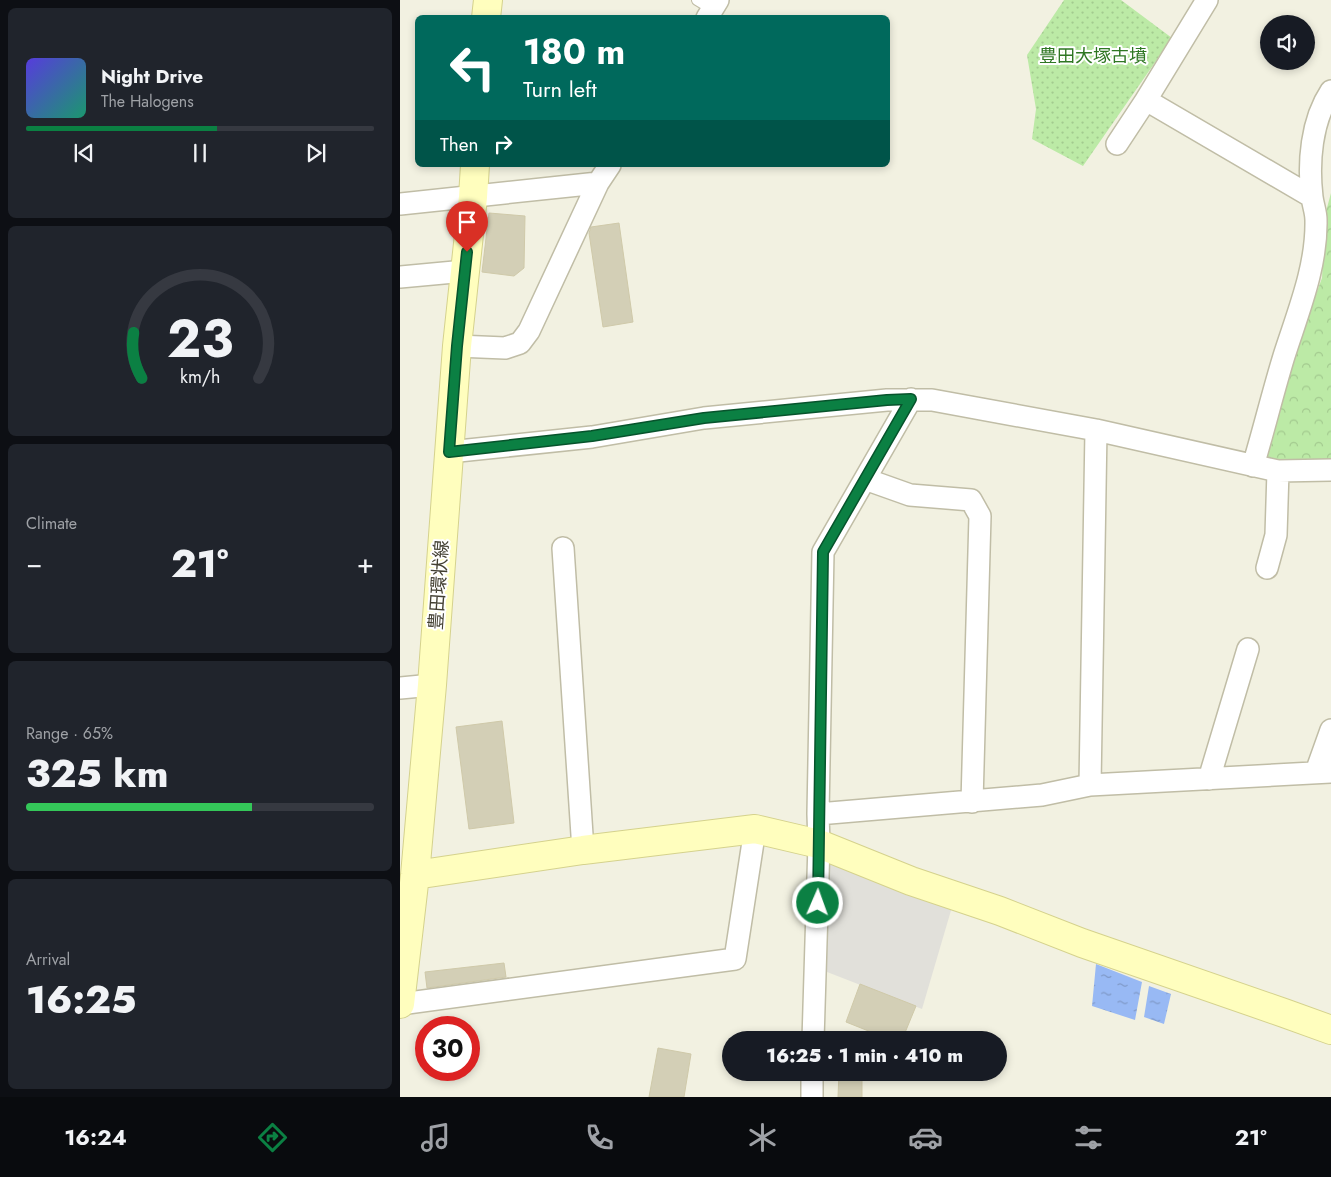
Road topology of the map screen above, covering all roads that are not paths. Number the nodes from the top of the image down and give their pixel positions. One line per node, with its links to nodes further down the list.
1 (488, 0): 3 (street)
2 (1207, 0): 5 (street)
3 (486, 15)
4 (1331, 91): 11 (street)
5 (1146, 100): 6 (street); 11 (street)
6 (1117, 144)
7 (476, 167): 10 (street, 豊田環状線)
8 (609, 167): 9 (street)
9 (598, 183): 10 (street); 15 (street)
10 (473, 197): 12 (street); 13 (street, 豊田環状線)
11 (1312, 198): 19 (street)
12 (400, 204)
13 (465, 271): 14 (street); 15 (street, 豊田環状線)
14 (400, 277)
15 (457, 346): 18 (street, 豊田環状線)
16 (911, 399): 17 (street); 18 (street); 22 (street)
17 (1096, 430): 19 (street); 31 (street)
18 (449, 452): 26 (street, 豊田環状線)
19 (1253, 466): 21 (street)
20 (1331, 470): 21 (street)
21 (1278, 471): 24 (street)
22 (865, 479): 32 (street); 33 (street)
23 (563, 548): 36 (street)
24 (1267, 568)
25 (1248, 649): 30 (street)
26 (432, 685): 27 (street); 37 (street, 豊田環状線)
27 (400, 688)
28 (1331, 730): 29 (street)
29 (1323, 772): 30 (street)
30 (1209, 779): 31 (street)
31 (1090, 785): 32 (street)
32 (972, 802): 33 (street)
33 (818, 814): 35 (street)
34 (755, 829): 35 (street); 36 (street); 38 (street)
35 (819, 844): 39 (street); 40 (street)
36 (583, 850): 37 (street)
37 (408, 876): 38 (street, 豊田環状線)
38 (400, 1004)
39 (1331, 1030)
40 (813, 1031)
41 (812, 1081): 42 (street)
42 (812, 1097)

